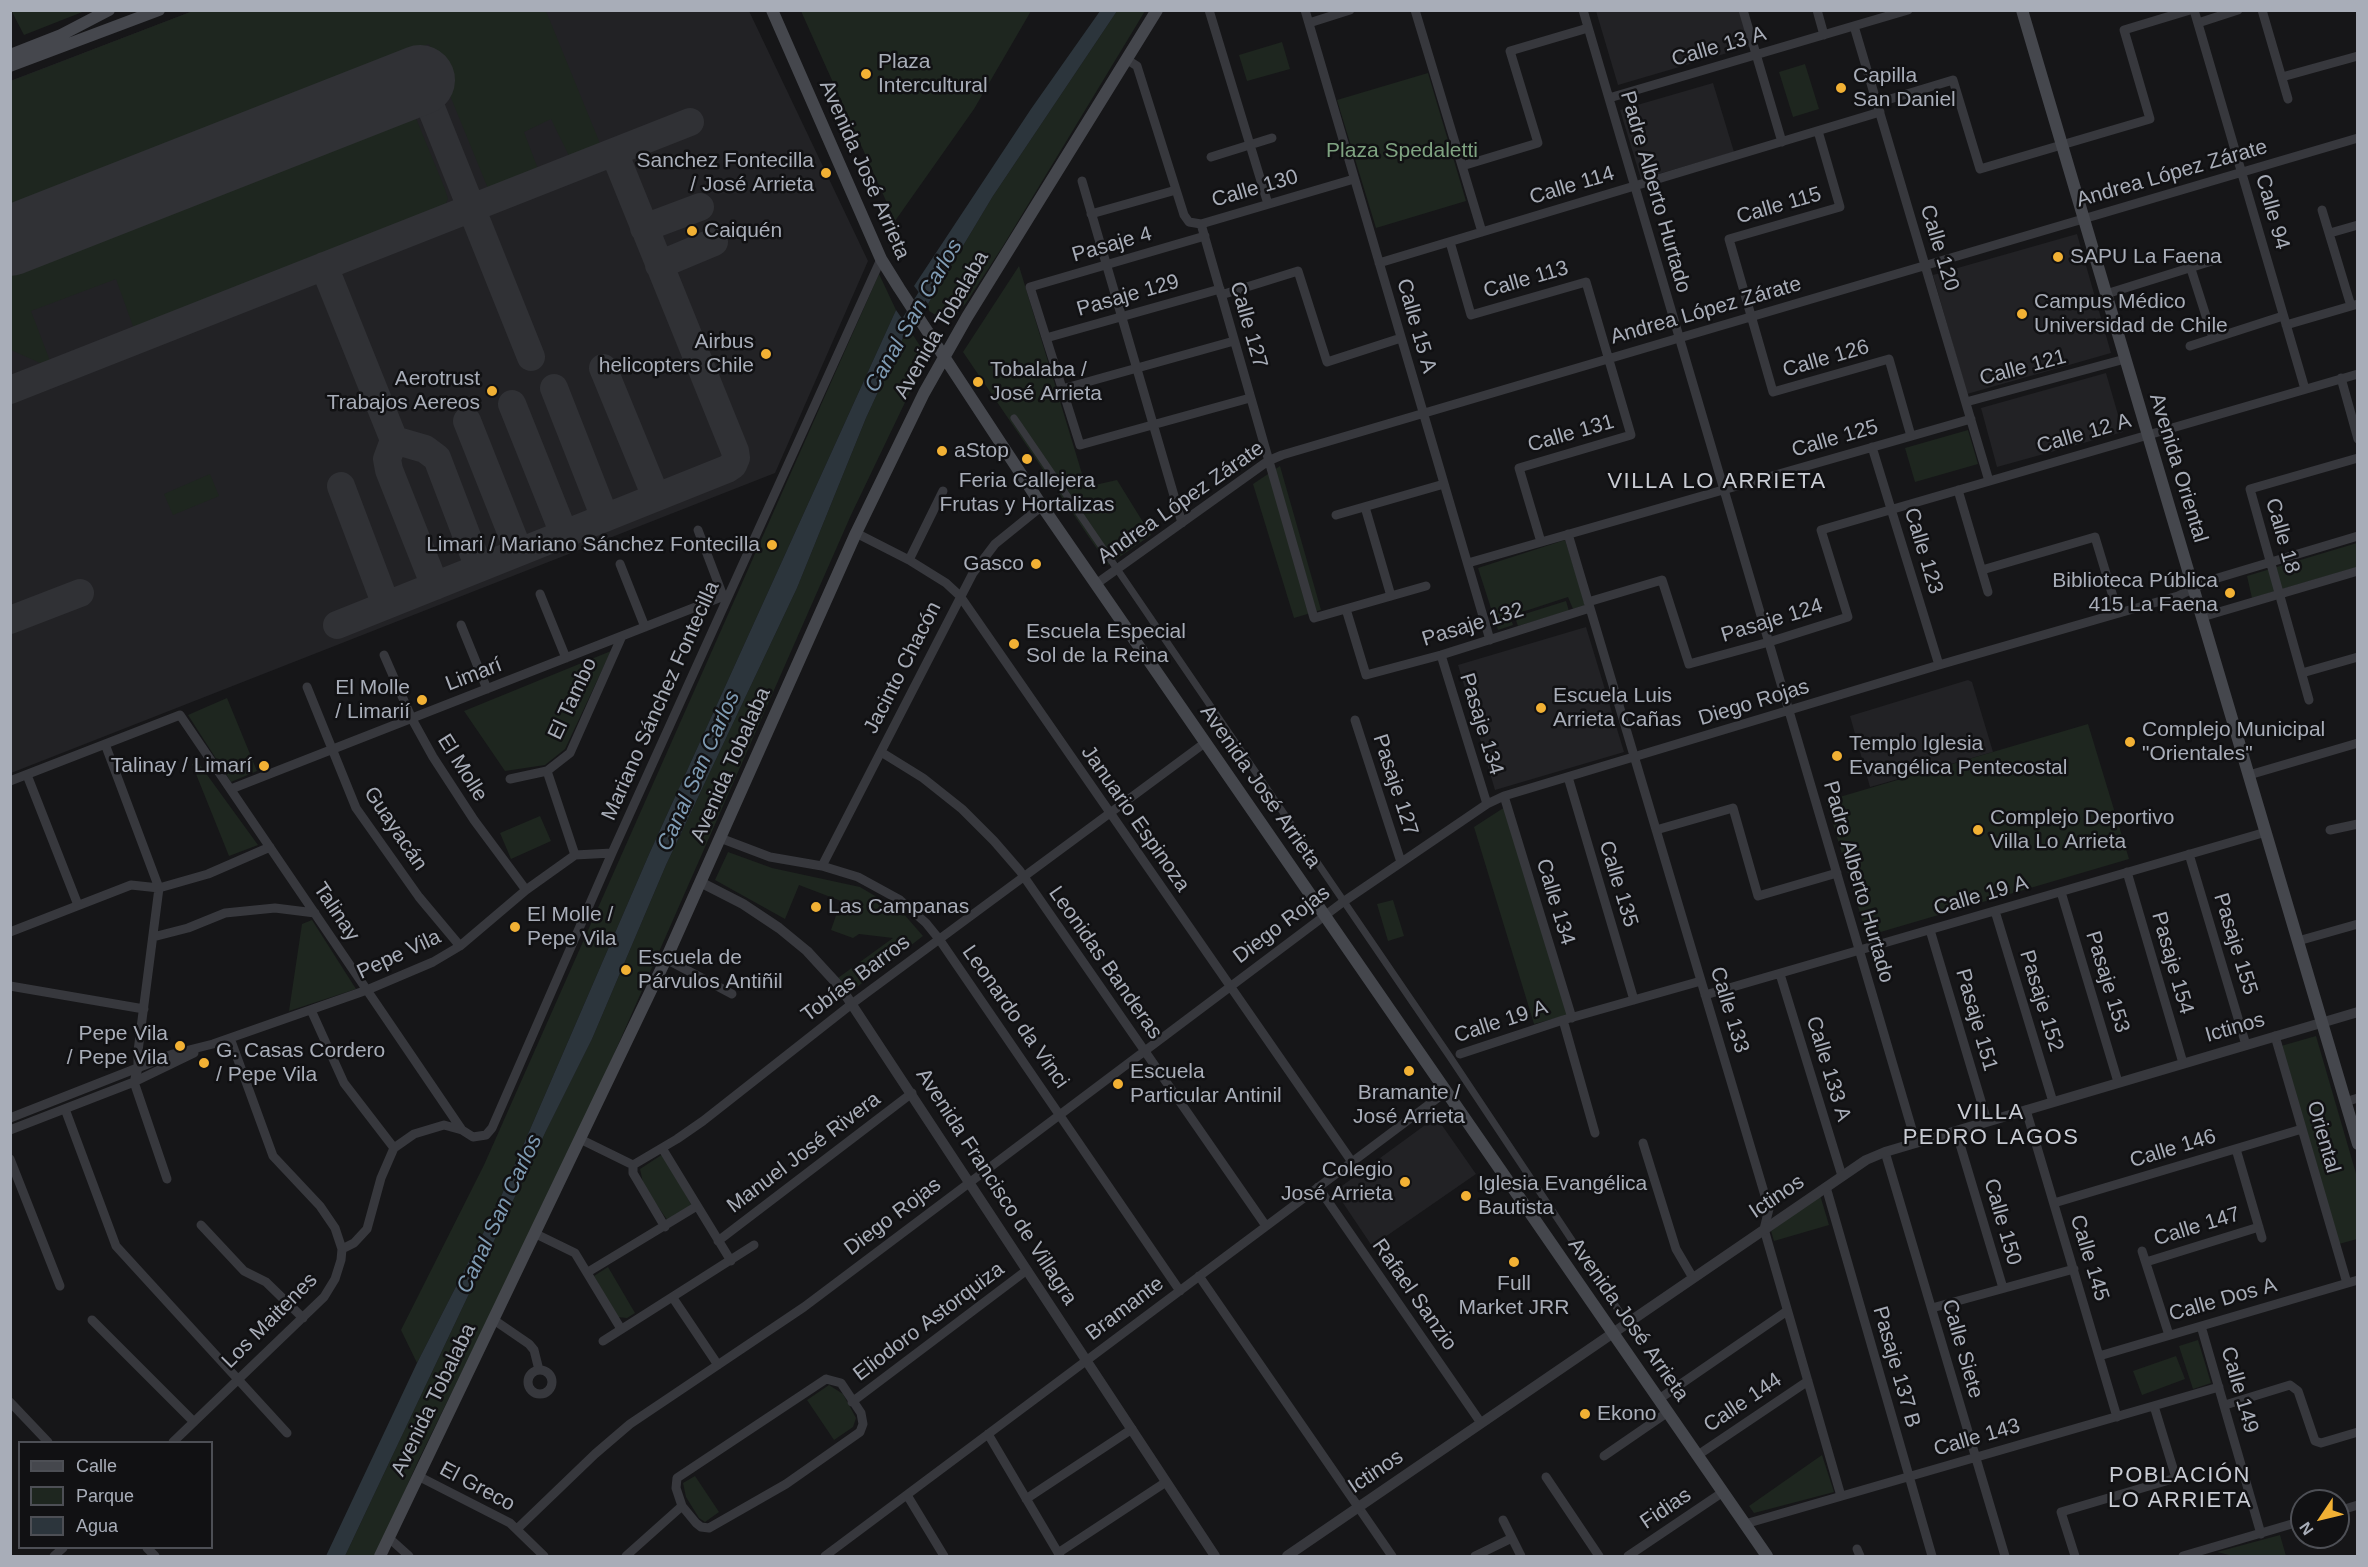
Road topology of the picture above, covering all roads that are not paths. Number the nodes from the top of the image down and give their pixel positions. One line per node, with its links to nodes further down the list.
1 (109, 10): 22 (main road)
2 (159, 10): 26 (main road)
3 (772, 10): 54 (main road, Avenida José Arrieta)
4 (1157, 10): 25 (main road, Avenida Tobalaba)
5 (1209, 10): 35 (street)
6 (1305, 10): 17 (street, Calle 15 A)
7 (1350, 10): 17 (street)
8 (1415, 10): 38 (street)
9 (1583, 10): 20 (street, Padre Alberto Hurtado)
10 (1743, 10): 23 (street)
11 (1817, 10): 21 (street)
12 (1908, 10): 19 (street, Calle 13 A)
13 (2022, 10): 36 (main road, Avenida Oriental)
14 (2192, 10): 18 (street, Calle 94); 36 (street)
15 (2238, 10): 18 (street)
16 (2262, 10): 27 (street)
17 (1309, 23): 40 (street, Calle 15 A)
18 (2198, 23): 39 (street, Calle 94)
19 (1854, 26): 21 (street, Calle 13 A); 30 (street, Calle 120)
20 (1588, 28): 28 (street, Padre Alberto Hurtado); 38 (street)
21 (1824, 35): 23 (street, Calle 13 A)
22 (10, 55)
23 (1756, 55): 28 (street, Calle 13 A); 34 (street)
24 (2358, 56): 27 (street)
25 (1126, 59): 43 (street, Calle 127); 72 (main road, Avenida Tobalaba)
26 (10, 66)
27 (2282, 77): 29 (street)
28 (1609, 98): 42 (street, Padre Alberto Hurtado)
29 (2288, 99)
30 (1878, 107): 31 (street, Calle 114); 36 (street, Calle 114); 58 (street, Calle 120)
31 (1818, 131): 34 (street, Calle 114); 64 (street, Calle 115)
32 (1272, 138): 35 (street)
33 (2358, 138): 39 (street, Andrea López Zárate)
34 (1782, 142): 42 (street, Calle 114)
35 (1250, 145): 37 (street); 44 (street)
36 (2061, 145): 47 (main road, Avenida Oriental)
37 (1210, 157)
38 (1462, 166): 50 (street)
39 (2241, 172): 47 (street, Andrea López Zárate); 65 (street, Calle 94)
40 (1354, 179): 44 (street, Calle 130); 56 (street, Calle 15 A)
41 (1082, 181): 46 (street)
42 (1635, 186): 50 (street, Calle 114); 68 (street, Padre Alberto Hurtado)
43 (1176, 190): 46 (street); 48 (street, Calle 127)
44 (1268, 204): 48 (street, Calle 130)
45 (2322, 210): 51 (street)
46 (1091, 214): 57 (street)
47 (2083, 219): 58 (street, Andrea López Zárate); 61 (main road, Avenida Oriental)
48 (1201, 224): 52 (street, Calle 127)
49 (2358, 225): 51 (street)
50 (1482, 232): 53 (street, Calle 114)
51 (2330, 233): 62 (street)
52 (1205, 236): 57 (street, Pasaje 4); 60 (street, Calle 127)
53 (1450, 242): 56 (street, Calle 114); 73 (street, Calle 113)
54 (881, 259): 72 (main road, Avenida José Arrieta); 121 (street, Mariano Sánchez Fontecilla)
55 (2215, 260): 59 (street)
56 (1379, 263): 67 (street, Calle 15 A)
57 (1106, 265): 63 (street); 66 (street, Pasaje 4)
58 (1925, 265): 64 (street, Andrea López Zárate); 81 (street, Calle 120)
59 (2191, 269): 61 (street); 69 (street)
60 (1221, 292): 63 (street, Pasaje 129); 67 (street, Pasaje 129); 70 (street, Calle 127)
61 (2106, 294): 74 (main road, Avenida Oriental)
62 (2354, 305): 65 (street)
63 (1121, 317): 66 (street, Pasaje 129); 75 (street)
64 (1751, 317): 68 (street, Andrea López Zárate); 87 (street, Calle 126)
65 (2285, 320): 69 (street); 79 (street, Calle 94)
66 (1046, 338): 78 (street)
67 (1401, 338): 82 (street, Calle 15 A)
68 (1679, 338): 73 (street, Andrea López Zárate); 94 (street, Padre Alberto Hurtado)
69 (2213, 338): 71 (street)
70 (1234, 341): 75 (street); 80 (street, Calle 127)
71 (2190, 346)
72 (944, 356): 97 (main road, Avenida José Arrieta); 104 (main road, Avenida Tobalaba)
73 (1608, 359): 82 (street, Andrea López Zárate); 107 (street, Calle 131)
74 (2125, 359): 81 (street, Calle 121); 86 (main road, Avenida Oriental)
75 (1136, 368): 78 (street); 85 (street)
76 (2358, 374): 77 (street, Calle 12 A)
77 (2340, 378): 79 (street, Calle 12 A); 88 (street)
78 (1062, 389): 85 (street)
79 (2305, 389): 86 (street, Calle 12 A)
80 (1250, 398): 85 (street); 91 (street, Calle 127)
81 (1966, 402): 84 (street, Calle 120)
82 (1423, 413): 91 (street, Andrea López Zárate); 93 (street, Calle 15 A)
83 (1014, 418): 112 (street)
84 (1971, 418): 87 (street, Calle 125); 92 (street, Calle 120)
85 (1153, 425): 101 (street)
86 (2148, 434): 92 (street, Calle 12 A); 117 (main road, Avenida Oriental)
87 (1911, 436): 89 (street, Calle 125)
88 (2358, 439)
89 (1872, 447): 94 (street, Calle 125); 99 (street, Calle 123)
90 (2358, 458): 109 (street, Calle 18)
91 (1268, 461): 101 (street, Andrea López Zárate); 125 (street, Calle 127)
92 (1989, 481): 95 (street, Calle 12 A)
93 (1444, 484): 98 (street); 111 (street, Calle 15 A)
94 (1724, 490): 105 (street, Calle 125); 132 (street, Padre Alberto Hurtado)
95 (1958, 490): 99 (street, Calle 12 A); 113 (street)
96 (943, 491): 108 (street)
97 (1042, 506): 115 (main road, Avenida José Arrieta); 122 (street, Jacinto Chacón)
98 (1365, 507): 100 (street); 123 (street)
99 (1891, 509): 103 (street, Calle 12 A); 138 (street, Calle 123)
100 (1336, 515)
101 (1182, 523): 112 (street, Andrea López Zárate)
102 (698, 530): 121 (street)
103 (1821, 530): 132 (street, Pasaje 124)
104 (856, 534): 108 (street, Januario Espinoza); 166 (main road, Avenida Tobalaba)
105 (1568, 534): 107 (street, Calle 125); 124 (street, Calle 133)
106 (2358, 536): 109 (street, Diego Rojas)
107 (1541, 542): 111 (street, Calle 125)
108 (909, 560): 122 (street, Januario Espinoza)
109 (2271, 561): 117 (street, Diego Rojas); 120 (street, Calle 18)
110 (620, 564): 129 (street)
111 (1468, 564): 131 (street, Calle 15 A)
112 (1118, 568): 115 (street, Andrea López Zárate); 180 (street)
113 (1982, 570): 118 (street); 126 (street)
114 (2358, 571): 120 (street)
115 (1096, 584): 146 (main road, Avenida José Arrieta)
116 (1426, 586): 123 (street)
117 (2194, 588): 126 (street, Diego Rojas); 127 (main road, Avenida Oriental)
118 (1988, 592)
119 (540, 594): 136 (street)
120 (2280, 594): 127 (street); 139 (street, Calle 18)
121 (726, 595): 129 (street, Limarí); 168 (street, Mariano Sánchez Fontecilla)
122 (960, 596): 150 (street, Jacinto Chacón); 161 (street, Januario Espinoza)
123 (1391, 596): 125 (street)
124 (1589, 605): 131 (street, Pasaje 132); 137 (street, Pasaje 132); 151 (street, Calle 133)
125 (1346, 609): 134 (street, Pasaje 132)
126 (2118, 613): 138 (street, Diego Rojas)
127 (2202, 617): 154 (main road, Avenida Oriental)
128 (461, 624): 141 (street)
129 (645, 627): 130 (street, Limarí)
130 (622, 636): 136 (street, Limarí); 152 (street, El Tambo)
131 (1490, 640): 134 (street, Pasaje 132)
132 (1768, 642): 137 (street, Pasaje 124); 143 (street, Padre Alberto Hurtado)
133 (384, 655): 144 (street, El Molle)
134 (1441, 655): 160 (street, Pasaje 134)
135 (2358, 657): 139 (street)
136 (566, 658): 141 (street, Limarí)
137 (1689, 664)
138 (1939, 665): 143 (street, Diego Rojas)
139 (2302, 674): 142 (street, Calle 18)
140 (307, 687): 149 (street, Guayacán)
141 (487, 689): 144 (street, Limarí)
142 (2309, 700)
143 (1789, 711): 151 (street, Diego Rojas); 174 (street, Padre Alberto Hurtado)
144 (412, 719): 149 (street, Limarí); 178 (street, El Molle)
145 (1355, 720): 171 (street, Pasaje 127)
146 (1206, 742): 161 (street, Tobías Barros); 184 (main road, Avenida José Arrieta)
147 (2358, 743): 154 (street)
148 (105, 744): 153 (street); 158 (street, Talinay); 177 (street)
149 (332, 750): 158 (street, Limarí); 191 (street, Guayacán)
150 (881, 752): 172 (street, Jacinto Chacón); 175 (street, Leonidas Banderas)
151 (1635, 758): 155 (street, Diego Rojas); 163 (street, Calle 133)
152 (547, 771): 156 (street, El Tambo); 170 (street)
153 (27, 775): 157 (street); 181 (street)
154 (2249, 776): 165 (main road, Avenida Oriental)
155 (1568, 777): 159 (street, Diego Rojas); 201 (street, Calle 135)
156 (510, 779)
157 (10, 781)
158 (231, 789): 167 (street, Talinay)
159 (1504, 796): 160 (street, Diego Rojas); 206 (street, Calle 134)
160 (1487, 804): 171 (street, Diego Rojas)
161 (1109, 813): 175 (street, Tobías Barros); 197 (street, Januario Espinoza)
162 (2358, 824): 164 (street)
163 (1656, 830): 174 (street); 195 (street, Calle 133)
164 (2330, 830)
165 (2266, 832): 169 (street, Calle 19 A); 190 (main road, Avenida Oriental)
166 (720, 838): 172 (street, Leonardo da Vinci); 176 (main road, Avenida Tobalaba)
167 (270, 847): 177 (street); 183 (street, Talinay)
168 (612, 854): 170 (street); 231 (street, Mariano Sánchez Fontecilla)
169 (2189, 854): 173 (street, Calle 19 A); 211 (street, Pasaje 155)
170 (575, 855): 178 (street, Pepe Vila)
171 (1401, 862): 180 (street, Diego Rojas)
172 (822, 866): 189 (street, Leonardo da Vinci)
173 (2127, 872): 179 (street, Calle 19 A); 214 (street, Pasaje 154)
174 (1837, 873): 192 (street, Padre Alberto Hurtado)
175 (1024, 876): 189 (street, Tobías Barros); 212 (street, Leonidas Banderas)
176 (700, 882): 193 (main road, Avenida Tobalaba); 202 (street, Avenida Francisco de Villagra)
177 (159, 888): 181 (street); 188 (street)
178 (526, 890): 191 (street, Pepe Vila)
179 (2061, 892): 182 (street, Calle 19 A); 217 (street, Pasaje 153)
180 (1343, 902): 184 (street, Diego Rojas); 213 (street)
181 (78, 905): 187 (street)
182 (1995, 911): 186 (street, Calle 19 A); 221 (street, Pasaje 152)
183 (315, 913): 188 (street); 198 (street, Talinay)
184 (1326, 915): 197 (street, Diego Rojas); 218 (main road, Avenida José Arrieta)
185 (2358, 924): 190 (street)
186 (1930, 930): 192 (street, Calle 19 A); 228 (street, Pasaje 151)
187 (10, 932)
188 (153, 937): 203 (street)
189 (939, 939): 202 (street, Tobías Barros); 226 (street, Leonardo da Vinci)
190 (2298, 941): 207 (main road, Avenida Oriental)
191 (460, 946): 198 (street, Pepe Vila)
192 (1859, 950): 194 (street, Calle 19 A); 236 (street, Padre Alberto Hurtado)
193 (666, 959): 199 (street); 234 (main road, Avenida Tobalaba)
194 (1780, 974): 200 (street, Calle 19 A); 245 (street, Calle 133 A)
195 (1701, 981): 200 (street, Calle 133); 201 (street, Calle 19 A)
196 (10, 986): 203 (street)
197 (1229, 987): 212 (street, Diego Rojas); 243 (street, Januario Espinoza)
198 (367, 990): 204 (street, Pepe Vila); 231 (street, Talinay)
199 (732, 994)
200 (1706, 995): 256 (street, Calle 133)
201 (1634, 1000): 206 (street, Calle 19 A)
202 (852, 1003): 219 (street, Avenida Francisco de Villagra); 239 (street, Tobías Barros)
203 (144, 1009): 215 (street)
204 (311, 1010): 209 (street, Pepe Vila); 238 (street)
205 (2358, 1011): 207 (street, Ictinos)
206 (1568, 1019): 213 (street, Calle 19 A); 233 (street, Calle 134)
207 (2322, 1022): 208 (street, Ictinos); 220 (main road, Avenida Oriental)
208 (2275, 1036): 211 (street, Ictinos); 229 (street, Oriental)
209 (230, 1038): 210 (street, Pepe Vila); 261 (street)
210 (213, 1044): 215 (street, Pepe Vila); 216 (street, Pepe Vila)
211 (2246, 1045): 214 (street, Ictinos)
212 (1144, 1050): 226 (street, Diego Rojas); 253 (street, Leonidas Banderas)
213 (1455, 1056): 281 (street)
214 (2183, 1063): 217 (street, Ictinos)
215 (138, 1068): 216 (street); 222 (street, Pepe Vila)
216 (134, 1082): 223 (street, Pepe Vila); 246 (street)
217 (2118, 1083): 221 (street, Ictinos)
218 (1447, 1091): 243 (street, Bramante); 284 (main road, Avenida José Arrieta)
219 (912, 1093): 247 (street, Avenida Francisco de Villagra); 259 (street, Manuel José Rivera)
220 (2351, 1100): 237 (main road, Avenida Oriental)
221 (2053, 1102): 224 (street, Ictinos)
222 (47, 1103): 225 (street); 227 (street, Pepe Vila)
223 (65, 1109): 225 (street, Pepe Vila); 291 (street)
224 (2026, 1110): 228 (street, Ictinos); 250 (street, Calle 145)
225 (51, 1114): 230 (street, Pepe Vila)
226 (1060, 1114): 247 (street, Diego Rojas); 274 (street, Leonardo da Vinci)
227 (10, 1118)
228 (1987, 1121): 232 (street, Ictinos)
229 (2302, 1129): 240 (street, Calle 146); 271 (street, Oriental)
230 (10, 1130)
231 (462, 1130): 238 (street)
232 (1956, 1131): 236 (street, Ictinos); 273 (street, Calle 150)
233 (1595, 1133)
234 (580, 1139): 244 (street); 257 (main road, Avenida Tobalaba)
235 (1643, 1143): 269 (street)
236 (1916, 1143): 241 (street, Ictinos)
237 (2358, 1144)
238 (394, 1148): 261 (street)
239 (662, 1148): 244 (street, Tobías Barros); 251 (street)
240 (2236, 1149): 250 (street, Calle 146); 255 (street, Calle 147)
241 (1885, 1152): 245 (street, Ictinos); 276 (street, Calle Siete)
242 (10, 1159): 272 (street)
243 (1352, 1162): 248 (street, Bramante)
244 (633, 1165): 254 (street)
245 (1842, 1176): 249 (street, Ictinos)
246 (167, 1179)
247 (969, 1182): 266 (street, Avenida Francisco de Villagra); 289 (street, Diego Rojas)
248 (1318, 1187): 253 (street, Bramante); 302 (street, Rafael Sanzio)
249 (1826, 1187): 256 (street, Ictinos); 314 (street, Pasaje 137 B)
250 (2054, 1203): 265 (street, Calle 145)
251 (697, 1206): 254 (street); 259 (street)
252 (201, 1225): 278 (street)
253 (1266, 1226): 268 (street, Bramante)
254 (665, 1227): 267 (street)
255 (2259, 1227): 258 (street, Calle 147); 264 (street, Calle 147)
256 (1764, 1229): 269 (street, Ictinos); 277 (street, Calle 133)
257 (536, 1234): 267 (street); 280 (main road, Avenida Tobalaba)
258 (2262, 1238)
259 (718, 1241): 263 (street)
260 (754, 1245): 263 (street, Manuel José Rivera)
261 (342, 1249): 278 (street, Los Maitenes)
262 (2142, 1251): 264 (street, Calle 147)
263 (731, 1261): 275 (street, Manuel José Rivera)
264 (2146, 1262): 285 (street, Calle 147)
265 (2074, 1269): 273 (street); 287 (street, Calle 145)
266 (1027, 1270): 288 (street, Avenida Francisco de Villagra); 296 (street, Eliodoro Astorquiza)
267 (588, 1272): 283 (street)
268 (1199, 1276): 274 (street, Bramante); 321 (street)
269 (1693, 1278): 281 (street, Ictinos)
270 (2358, 1280): 271 (street, Calle Dos A)
271 (2347, 1283): 282 (street, Calle Dos A)
272 (60, 1286)
273 (2003, 1288): 276 (street)
274 (1180, 1291): 288 (street, Bramante)
275 (673, 1298): 283 (street, Manuel José Rivera); 289 (street)
276 (1932, 1308): 311 (street, Calle Siete)
277 (1787, 1311): 292 (street, Calle 133); 294 (street)
278 (303, 1318): 291 (street, Los Maitenes)
279 (92, 1320): 301 (street)
280 (494, 1320): 290 (street); 312 (main road, Avenida Tobalaba)
281 (1627, 1323): 284 (street, Ictinos)
282 (2201, 1326): 285 (street, Calle Dos A); 293 (street, Calle 149)
283 (621, 1329): 286 (street, Manuel José Rivera)
284 (1613, 1333): 294 (main road, Avenida José Arrieta); 302 (street, Ictinos)
285 (2169, 1335): 287 (street, Calle Dos A)
286 (603, 1341)
287 (2099, 1356): 300 (street, Calle 145)
288 (1087, 1360): 303 (street, Avenida Francisco de Villagra); 306 (street, Bramante)
289 (718, 1365): 325 (street, Diego Rojas)
290 (538, 1370)
291 (239, 1379): 301 (street, Los Maitenes); 305 (street)
292 (1808, 1381): 309 (street, Calle 144); 318 (street, Calle 133)
293 (2219, 1387): 297 (street, Calle 149); 298 (street, Calle 143)
294 (1659, 1399): 299 (main road, Avenida José Arrieta)
295 (10, 1402): 307 (street)
296 (852, 1402): 320 (street, Eliodoro Astorquiza); 320 (street, Eliodoro Astorquiza)
297 (2225, 1405): 304 (street); 326 (street, Calle 149)
298 (2154, 1406): 300 (street, Calle 143); 346 (street)
299 (1668, 1412): 309 (main road, Avenida José Arrieta); 310 (street)
300 (2117, 1417): 311 (street, Calle 143)
301 (194, 1422): 308 (street, Los Maitenes)
302 (1481, 1423): 321 (street, Ictinos)
303 (1132, 1430): 315 (street, Avenida Francisco de Villagra); 319 (street)
304 (2358, 1432)
305 (287, 1433)
306 (988, 1434): 317 (street, Bramante); 319 (street)
307 (46, 1441)
308 (175, 1441)
309 (1698, 1455): 316 (main road, Avenida José Arrieta)
310 (1604, 1456)
311 (1976, 1457): 314 (street, Calle 143); 345 (street, Calle Siete)
312 (418, 1476): 325 (street, El Greco); 327 (main road, Avenida Tobalaba)
313 (1546, 1477): 341 (street)
314 (1909, 1477): 318 (street, Calle 143); 344 (street, Pasaje 137 B)
315 (1166, 1482): 329 (street); 336 (street, Avenida Francisco de Villagra)
316 (1723, 1492): 323 (main road, Avenida José Arrieta); 342 (street, Fidias)
317 (907, 1495): 334 (street, Bramante); 335 (street)
318 (1841, 1496): 323 (street, Calle 143)
319 (1026, 1499): 329 (street)
320 (682, 1506): 333 (street)
321 (1358, 1508): 337 (street, Ictinos); 338 (street)
322 (1503, 1520): 328 (street)
323 (1745, 1524): 343 (main road, Avenida José Arrieta)
324 (2290, 1525): 326 (street)
325 (517, 1528): 332 (street, El Greco)
326 (2261, 1533): 347 (street)
327 (389, 1538): 330 (main road, Avenida Tobalaba); 331 (street)
328 (1512, 1538): 339 (street); 340 (street)
329 (1059, 1555)
330 (380, 1557)
331 (409, 1557)
332 (544, 1557)
333 (626, 1557)
334 (825, 1557)
335 (944, 1557)
336 (1215, 1557)
337 (1287, 1557)
338 (1392, 1557)
339 (1475, 1557)
340 (1521, 1557)
341 (1599, 1557)
342 (1628, 1557)
343 (1767, 1557)
344 (1932, 1557)
345 (2005, 1557)
346 (2075, 1557)
347 (2183, 1557)

